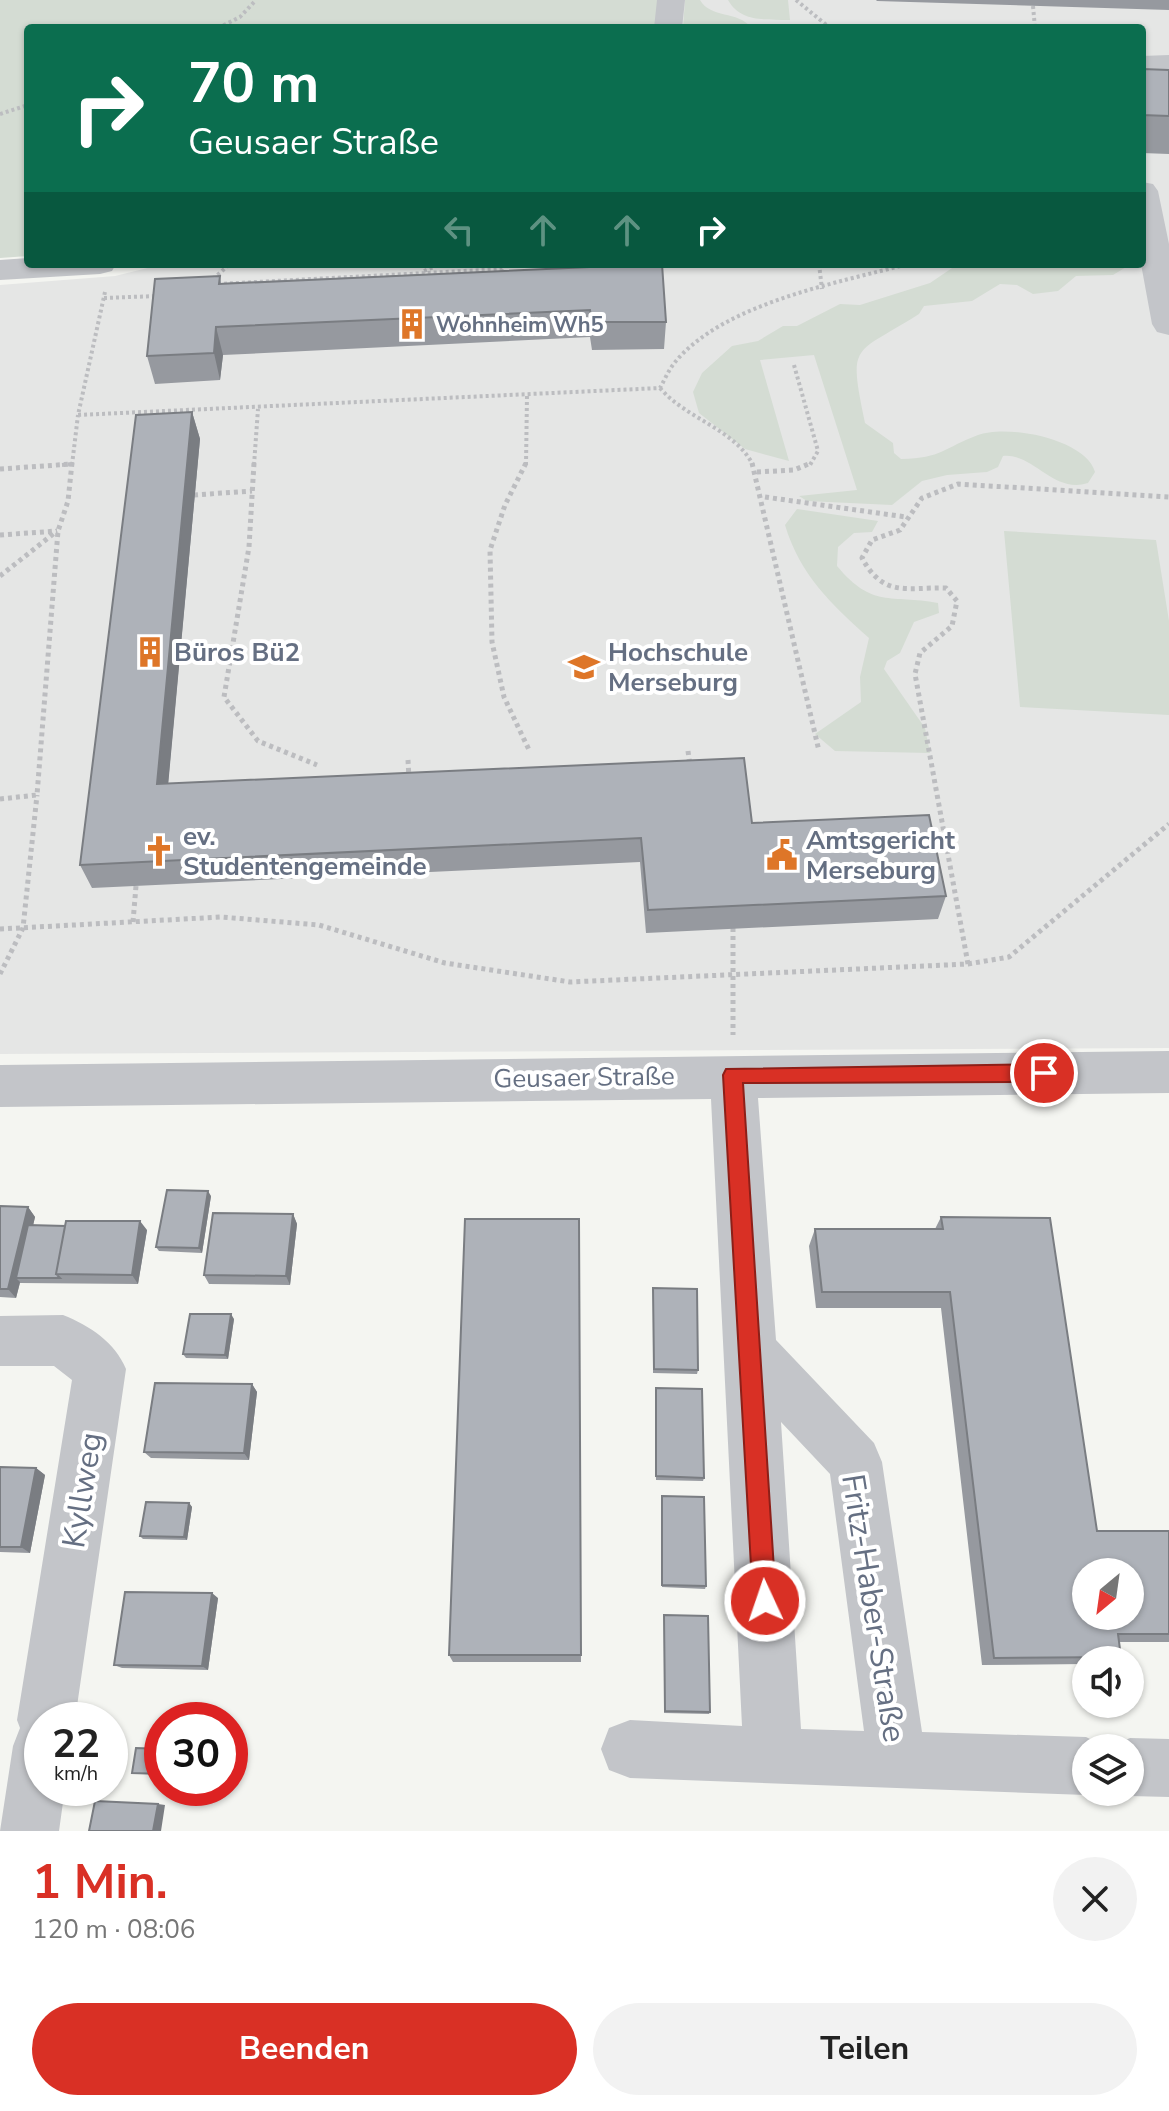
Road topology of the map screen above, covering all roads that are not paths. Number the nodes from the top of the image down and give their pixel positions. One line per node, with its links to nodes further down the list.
1 (671, 0): 2 (street)
2 (668, 24)
3 (1169, 64): 4 (street)
4 (1146, 65)
5 (1146, 185): 6 (street)
6 (1169, 187)
7 (1146, 211): 10 (street)
8 (0, 270): 9 (street)
9 (103, 275)
10 (1169, 324)
11 (1169, 1072): 12 (street, Geusaer Straße)
12 (733, 1075): 13 (street, Geusaer Straße); 15 (street)
13 (0, 1086)
14 (0, 1341): 16 (street, Kyllweg)
15 (751, 1351): 18 (street); 19 (street, Fritz-Haber-Straße)
16 (49, 1702)
17 (630, 1749): 18 (street, Fritz-Haber-Straße)
18 (773, 1757): 19 (street, Fritz-Haber-Straße)
19 (897, 1761): 20 (street, Fritz-Haber-Straße)
20 (1072, 1766)
21 (1144, 1767): 22 (street)
22 (1169, 1768)
23 (33, 1806): 24 (street)
24 (29, 1831)

